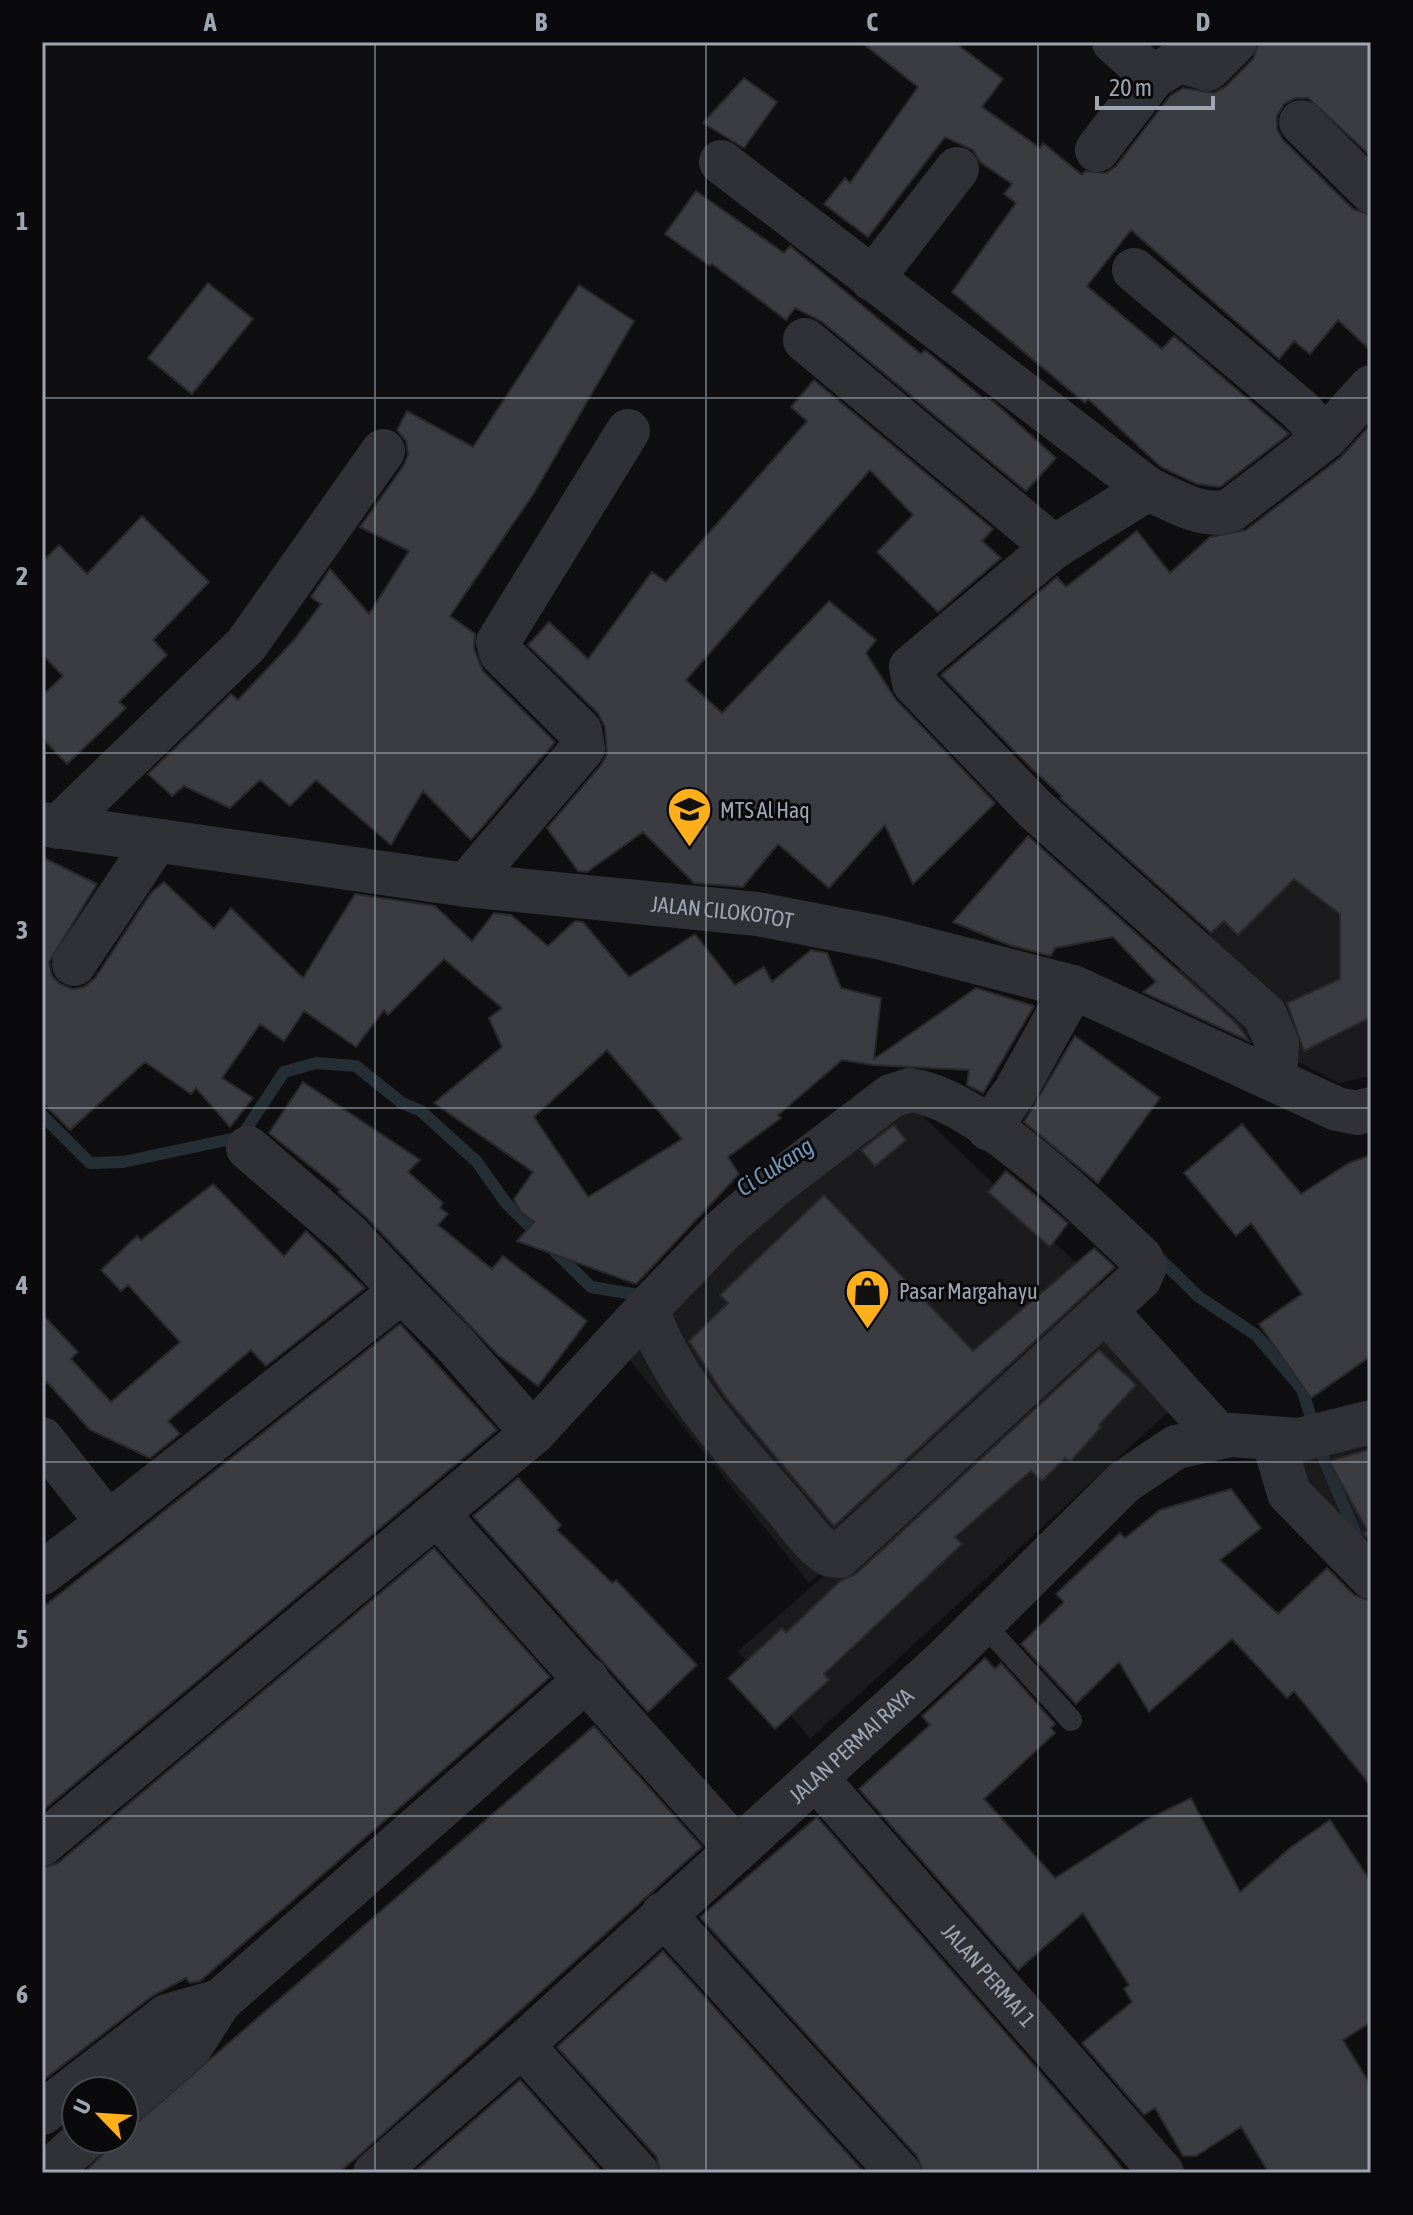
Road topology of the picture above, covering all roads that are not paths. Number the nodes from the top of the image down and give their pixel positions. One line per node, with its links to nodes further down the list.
1 (1114, 42): 3 (street)
2 (1235, 42): 3 (street)
3 (1153, 77): 5 (street)
4 (1301, 122): 8 (street)
5 (1097, 150)
6 (721, 162): 10 (street)
7 (957, 169): 10 (street)
8 (1371, 191)
9 (1134, 270): 14 (street)
10 (872, 279): 16 (street)
11 (805, 340): 17 (street)
12 (1371, 387): 14 (street)
13 (628, 431): 20 (street)
14 (1326, 437): 16 (street)
15 (383, 451): 18 (street)
16 (1148, 489): 17 (street)
17 (1054, 547): 23 (street)
18 (50, 826): 19 (street, JALAN CILOKOTOT)
19 (156, 841): 20 (street, JALAN CILOKOTOT); 21 (street)
20 (466, 885): 22 (street, JALAN CILOKOTOT)
21 (74, 964)
22 (1073, 987): 23 (street, JALAN CILOKOTOT); 25 (street)
23 (1275, 1078): 24 (street, JALAN CILOKOTOT)
24 (1371, 1109)
25 (990, 1127): 28 (street); 29 (street)
26 (248, 1148): 27 (street)
27 (402, 1291): 31 (street); 36 (street)
28 (647, 1309): 29 (street); 31 (street)
29 (1105, 1310): 32 (street)
30 (1367, 1423): 34 (street, JALAN PERMAI RAYA)
31 (533, 1433): 35 (street)
32 (1219, 1436): 34 (street, JALAN PERMAI RAYA); 39 (street, JALAN PERMAI RAYA)
33 (42, 1439): 36 (street)
34 (1286, 1440): 38 (street)
35 (437, 1514): 40 (street); 43 (street)
36 (108, 1523): 37 (street)
37 (42, 1573)
38 (1371, 1577)
39 (983, 1623): 41 (lane); 42 (street, JALAN PERMAI RAYA)
40 (587, 1679): 44 (street); 46 (street)
41 (1071, 1720)
42 (816, 1778): 44 (street, JALAN PERMAI RAYA); 55 (street, JALAN PERMAI 1)
43 (42, 1844)
44 (737, 1849): 45 (street, JALAN PERMAI RAYA)
45 (663, 1914): 47 (street, JALAN PERMAI RAYA); 54 (street)
46 (220, 2001): 48 (street); 49 (street)
47 (522, 2045): 51 (street, JALAN PERMAI RAYA); 53 (street)
48 (140, 2091)
49 (42, 2113)
50 (67, 2155): 52 (street)
51 (382, 2171)
52 (47, 2173)
53 (637, 2173)
54 (899, 2173)
55 (1162, 2173)

